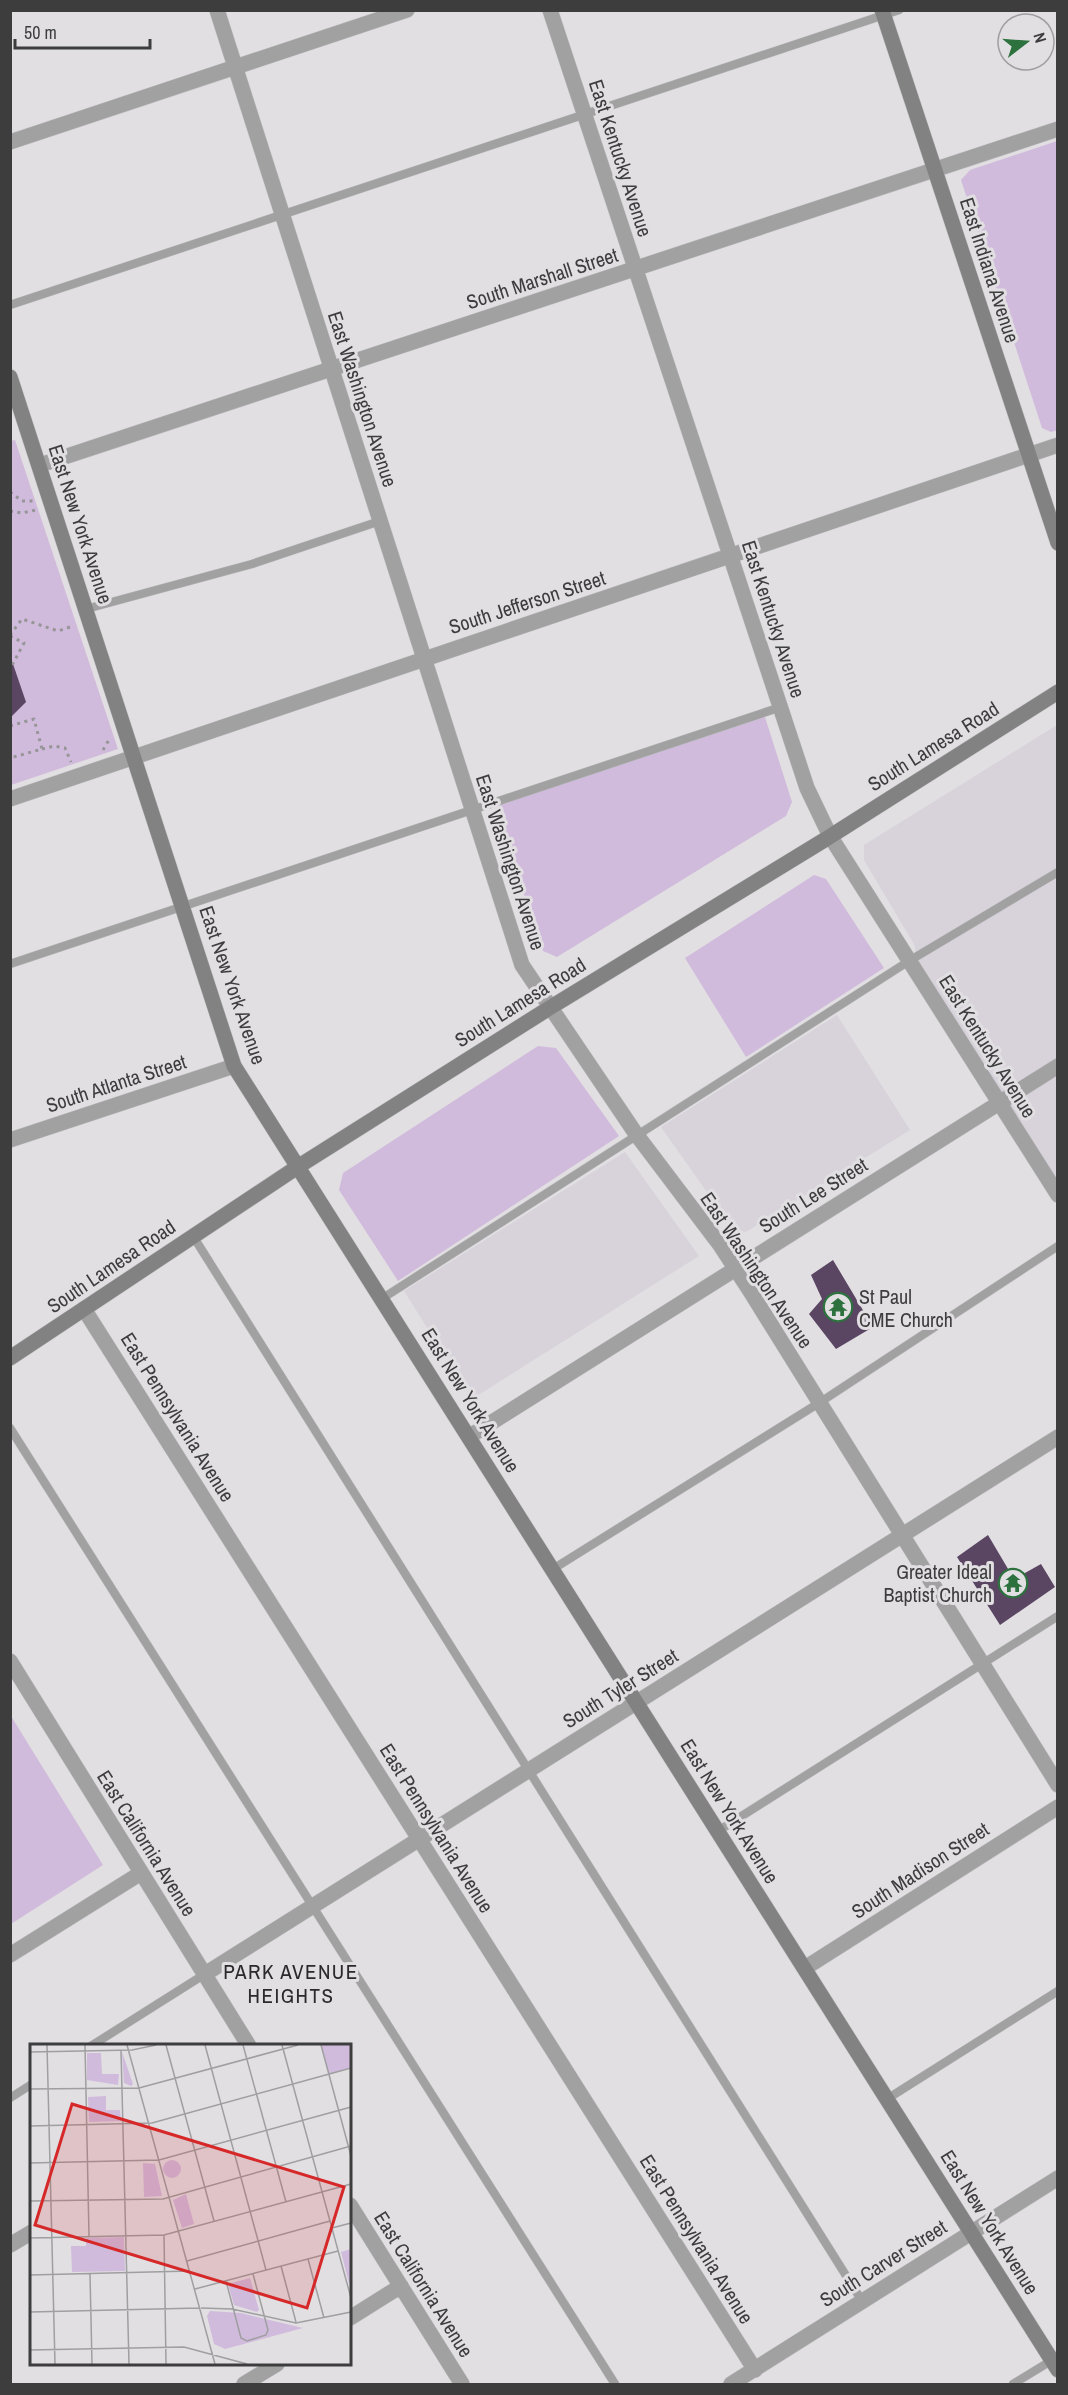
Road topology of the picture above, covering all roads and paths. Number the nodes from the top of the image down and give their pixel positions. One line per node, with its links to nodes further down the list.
1 (217, 10): 6 (street, East Washington Avenue)
2 (408, 10): 6 (street)
3 (550, 10): 7 (street, East Kentucky Avenue)
4 (900, 10): 5 (lane)
5 (883, 13): 7 (lane); 10 (street, East Indiana Avenue)
6 (235, 67): 9 (street); 11 (street, East Washington Avenue)
7 (585, 117): 11 (lane); 12 (street, East Kentucky Avenue)
8 (1058, 129): 10 (street, South Marshall Street)
9 (10, 142)
10 (934, 169): 12 (street, South Marshall Street); 17 (street, East Indiana Avenue)
11 (282, 214): 13 (lane); 14 (street, East Washington Avenue)
12 (635, 269): 14 (street, South Marshall Street); 25 (street, East Kentucky Avenue)
13 (10, 305)
14 (332, 370): 18 (street, South Marshall Street); 23 (street, East Washington Avenue)
15 (10, 377): 18 (street, East New York Avenue)
16 (1058, 445): 17 (street, South Jefferson Street)
17 (1030, 454): 24 (street, East Indiana Avenue); 25 (street, South Jefferson Street)
18 (40, 465): 26 (street, East New York Avenue)
19 (10, 492): 20 (path)
20 (32, 500)
21 (10, 511): 22 (path)
22 (40, 520)
23 (380, 521): 26 (lane); 29 (street, East Washington Avenue)
24 (1058, 543)
25 (731, 556): 29 (street, South Jefferson Street); 32 (street, East Kentucky Avenue)
26 (86, 609): 37 (street, East New York Avenue)
27 (71, 615): 28 (path)
28 (10, 635): 30 (path)
29 (423, 658): 37 (street, South Jefferson Street); 43 (street, East Washington Avenue)
30 (10, 669)
31 (1058, 692): 44 (street, South Lamesa Road)
32 (780, 707): 43 (lane); 44 (street, East Kentucky Avenue)
33 (10, 726): 35 (path)
34 (111, 735): 36 (path)
35 (42, 749): 38 (path); 40 (path)
36 (102, 751)
37 (135, 757): 42 (street, South Jefferson Street); 46 (street, East New York Avenue)
38 (10, 758)
39 (81, 758): 40 (path)
40 (71, 762): 41 (path)
41 (61, 765)
42 (10, 799)
43 (471, 808): 46 (lane); 49 (street, East Washington Avenue)
44 (830, 836): 47 (street, East Kentucky Avenue); 49 (street, South Lamesa Road)
45 (1058, 872): 47 (lane)
46 (183, 907): 48 (lane); 50 (street, East New York Avenue)
47 (909, 961): 52 (street, East Kentucky Avenue); 53 (lane)
48 (10, 964)
49 (551, 1007): 53 (street, East Washington Avenue); 55 (street, South Lamesa Road)
50 (234, 1066): 54 (street, South Atlanta Street); 55 (street, East New York Avenue)
51 (1058, 1066): 52 (street, South Lee Street)
52 (999, 1103): 56 (street, East Kentucky Avenue); 59 (street, South Lee Street)
53 (636, 1134): 59 (street, East Washington Avenue); 60 (lane)
54 (10, 1140)
55 (300, 1166): 57 (street, South Lamesa Road); 60 (street, East New York Avenue)
56 (1058, 1195)
57 (193, 1236): 61 (street, South Lamesa Road); 74 (lane)
58 (1058, 1246): 63 (lane)
59 (735, 1269): 63 (street, East Washington Avenue); 65 (street, South Lee Street)
60 (383, 1298): 65 (street, East New York Avenue)
61 (84, 1309): 62 (street, South Lamesa Road); 78 (street, East Pennsylvania Avenue)
62 (10, 1358)
63 (819, 1403): 67 (street, East Washington Avenue); 68 (lane)
64 (10, 1428): 80 (lane)
65 (470, 1436): 68 (street, East New York Avenue)
66 (1058, 1437): 67 (street, South Tyler Street)
67 (902, 1535): 71 (street, East Washington Avenue); 73 (street, South Tyler Street)
68 (553, 1569): 73 (street, East New York Avenue)
69 (1058, 1616): 71 (lane)
70 (10, 1661): 72 (street, East California Avenue)
71 (981, 1664): 75 (street, East Washington Avenue); 77 (lane)
72 (15, 1678): 79 (street, East California Avenue)
73 (636, 1702): 74 (street, South Tyler Street); 77 (street, East New York Avenue)
74 (529, 1770): 78 (street, South Tyler Street); 96 (lane)
75 (1058, 1785)
76 (1058, 1807): 82 (street, South Madison Street)
77 (718, 1831): 82 (street, East New York Avenue)
78 (420, 1839): 80 (street, South Tyler Street); 100 (street, East Pennsylvania Avenue)
79 (141, 1873): 81 (street); 83 (street, East California Avenue)
80 (313, 1906): 83 (street, South Tyler Street); 103 (lane)
81 (10, 1955)
82 (805, 1968): 89 (street, East New York Avenue)
83 (204, 1974): 85 (lane); 86 (street, East California Avenue)
84 (1058, 1991): 89 (lane)
85 (94, 2044)
86 (248, 2044)
87 (30, 2086): 88 (lane)
88 (10, 2098)
89 (887, 2099): 92 (street, East New York Avenue)
90 (1058, 2178): 92 (street, South Carver Street)
91 (351, 2207): 95 (street, East California Avenue)
92 (971, 2232): 96 (street, South Carver Street); 98 (street, East New York Avenue)
93 (30, 2233): 94 (street)
94 (10, 2245)
95 (401, 2286): 97 (street); 102 (street, East California Avenue)
96 (862, 2301): 100 (street, South Carver Street)
97 (351, 2317)
98 (1056, 2362): 105 (lane)
99 (275, 2365): 101 (street)
100 (755, 2370): 104 (street, South Carver Street)
101 (244, 2385)
102 (462, 2385)
103 (615, 2385)
104 (731, 2385)
105 (1013, 2385)

